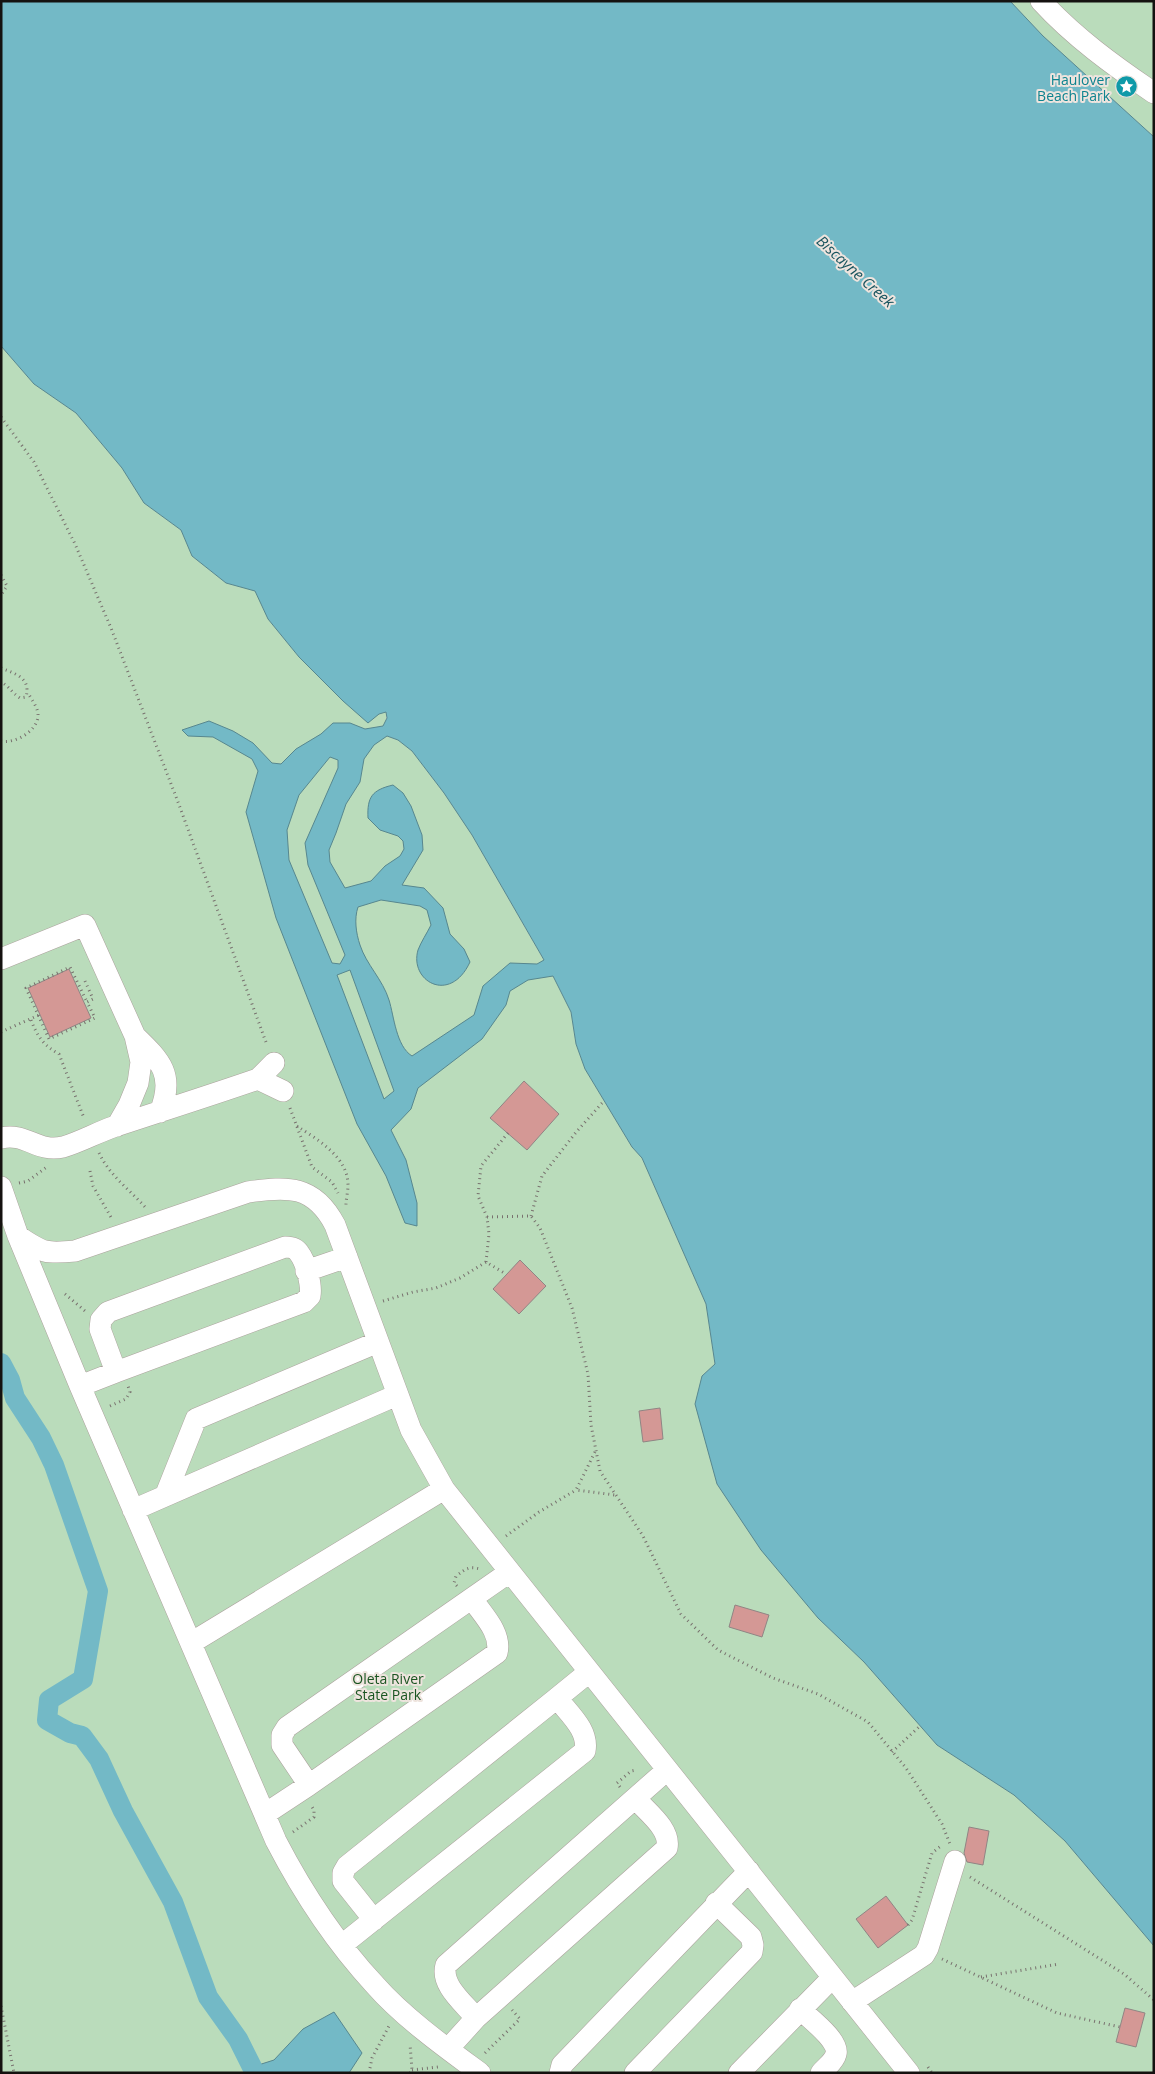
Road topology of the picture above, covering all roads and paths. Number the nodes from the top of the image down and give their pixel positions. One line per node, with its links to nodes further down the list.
1 (1041, 1): 2 (street)
2 (1154, 93)
3 (1, 417): 16 (path)
4 (1, 575): 5 (path)
5 (1, 595)
6 (1, 668): 8 (path)
7 (1, 682): 8 (path)
8 (27, 692): 9 (path)
9 (1, 741)
10 (1, 959): 15 (street)
11 (85, 981): 12 (path)
12 (87, 1002): 13 (path); 13 (path)
13 (39, 1015): 14 (path)
14 (1, 1032)
15 (135, 1036): 20 (street); 21 (street)
16 (274, 1063): 17 (street)
17 (258, 1080): 18 (street); 20 (street)
18 (283, 1091): 22 (path)
19 (604, 1101): 30 (path)
20 (160, 1112): 21 (street)
21 (117, 1126): 24 (street)
22 (296, 1126): 28 (path); 28 (path)
23 (508, 1133): 31 (path)
24 (1, 1138)
25 (50, 1164): 27 (path)
26 (90, 1170): 32 (path)
27 (1, 1187): 33 (street)
28 (346, 1205): 29 (path)
29 (349, 1213)
30 (531, 1216): 31 (path); 46 (path)
31 (488, 1217): 36 (path)
32 (121, 1234): 34 (street); 35 (street)
33 (18, 1236): 34 (street); 39 (street)
34 (74, 1251): 39 (street)
35 (347, 1257): 37 (street); 40 (street)
36 (486, 1262): 38 (path); 40 (path)
37 (306, 1271): 43 (street); 43 (street)
38 (506, 1274)
39 (41, 1291): 44 (street)
40 (377, 1301): 41 (path); 42 (street)
41 (387, 1310)
42 (378, 1342): 45 (street); 49 (street)
43 (116, 1372): 44 (street)
44 (80, 1386): 51 (street)
45 (398, 1395): 47 (street); 49 (street)
46 (596, 1451): 48 (path); 50 (path)
47 (444, 1489): 53 (street); 55 (street)
48 (576, 1490): 50 (path); 52 (path)
49 (166, 1494): 51 (street)
50 (615, 1495): 59 (path)
51 (133, 1510): 55 (street)
52 (508, 1544)
53 (508, 1572): 54 (street); 56 (street)
54 (472, 1599): 61 (street); 61 (street)
55 (191, 1644): 63 (street)
56 (589, 1672): 57 (street); 60 (street)
57 (557, 1698): 70 (street); 70 (street)
58 (920, 1726): 59 (path)
59 (892, 1752): 65 (path)
60 (667, 1770): 62 (street); 66 (street)
61 (305, 1788): 63 (street); 64 (path)
62 (636, 1799): 76 (street); 81 (street)
63 (265, 1814): 71 (street)
64 (287, 1836)
65 (955, 1861): 68 (street); 77 (path)
66 (749, 1871): 69 (street); 75 (street)
67 (922, 1886): 68 (path)
68 (945, 1893): 78 (street)
69 (716, 1903): 88 (street); 89 (street)
70 (374, 1920): 71 (street)
71 (342, 1945): 84 (street)
72 (936, 1954): 74 (path)
73 (1059, 1964): 74 (path)
74 (981, 1977): 83 (path)
75 (832, 1978): 78 (street); 80 (street)
76 (500, 1996): 81 (street); 85 (path)
77 (1154, 2000)
78 (852, 2002): 92 (street)
79 (1, 2006): 86 (path)
80 (800, 2009): 90 (street); 91 (street)
81 (476, 2018): 84 (street)
82 (389, 2026): 87 (path)
83 (1120, 2026)
84 (448, 2049): 85 (street)
85 (481, 2064)
86 (14, 2073)
87 (369, 2073)
88 (560, 2073)
89 (635, 2073)
90 (739, 2073)
91 (821, 2073)
92 (908, 2073)

